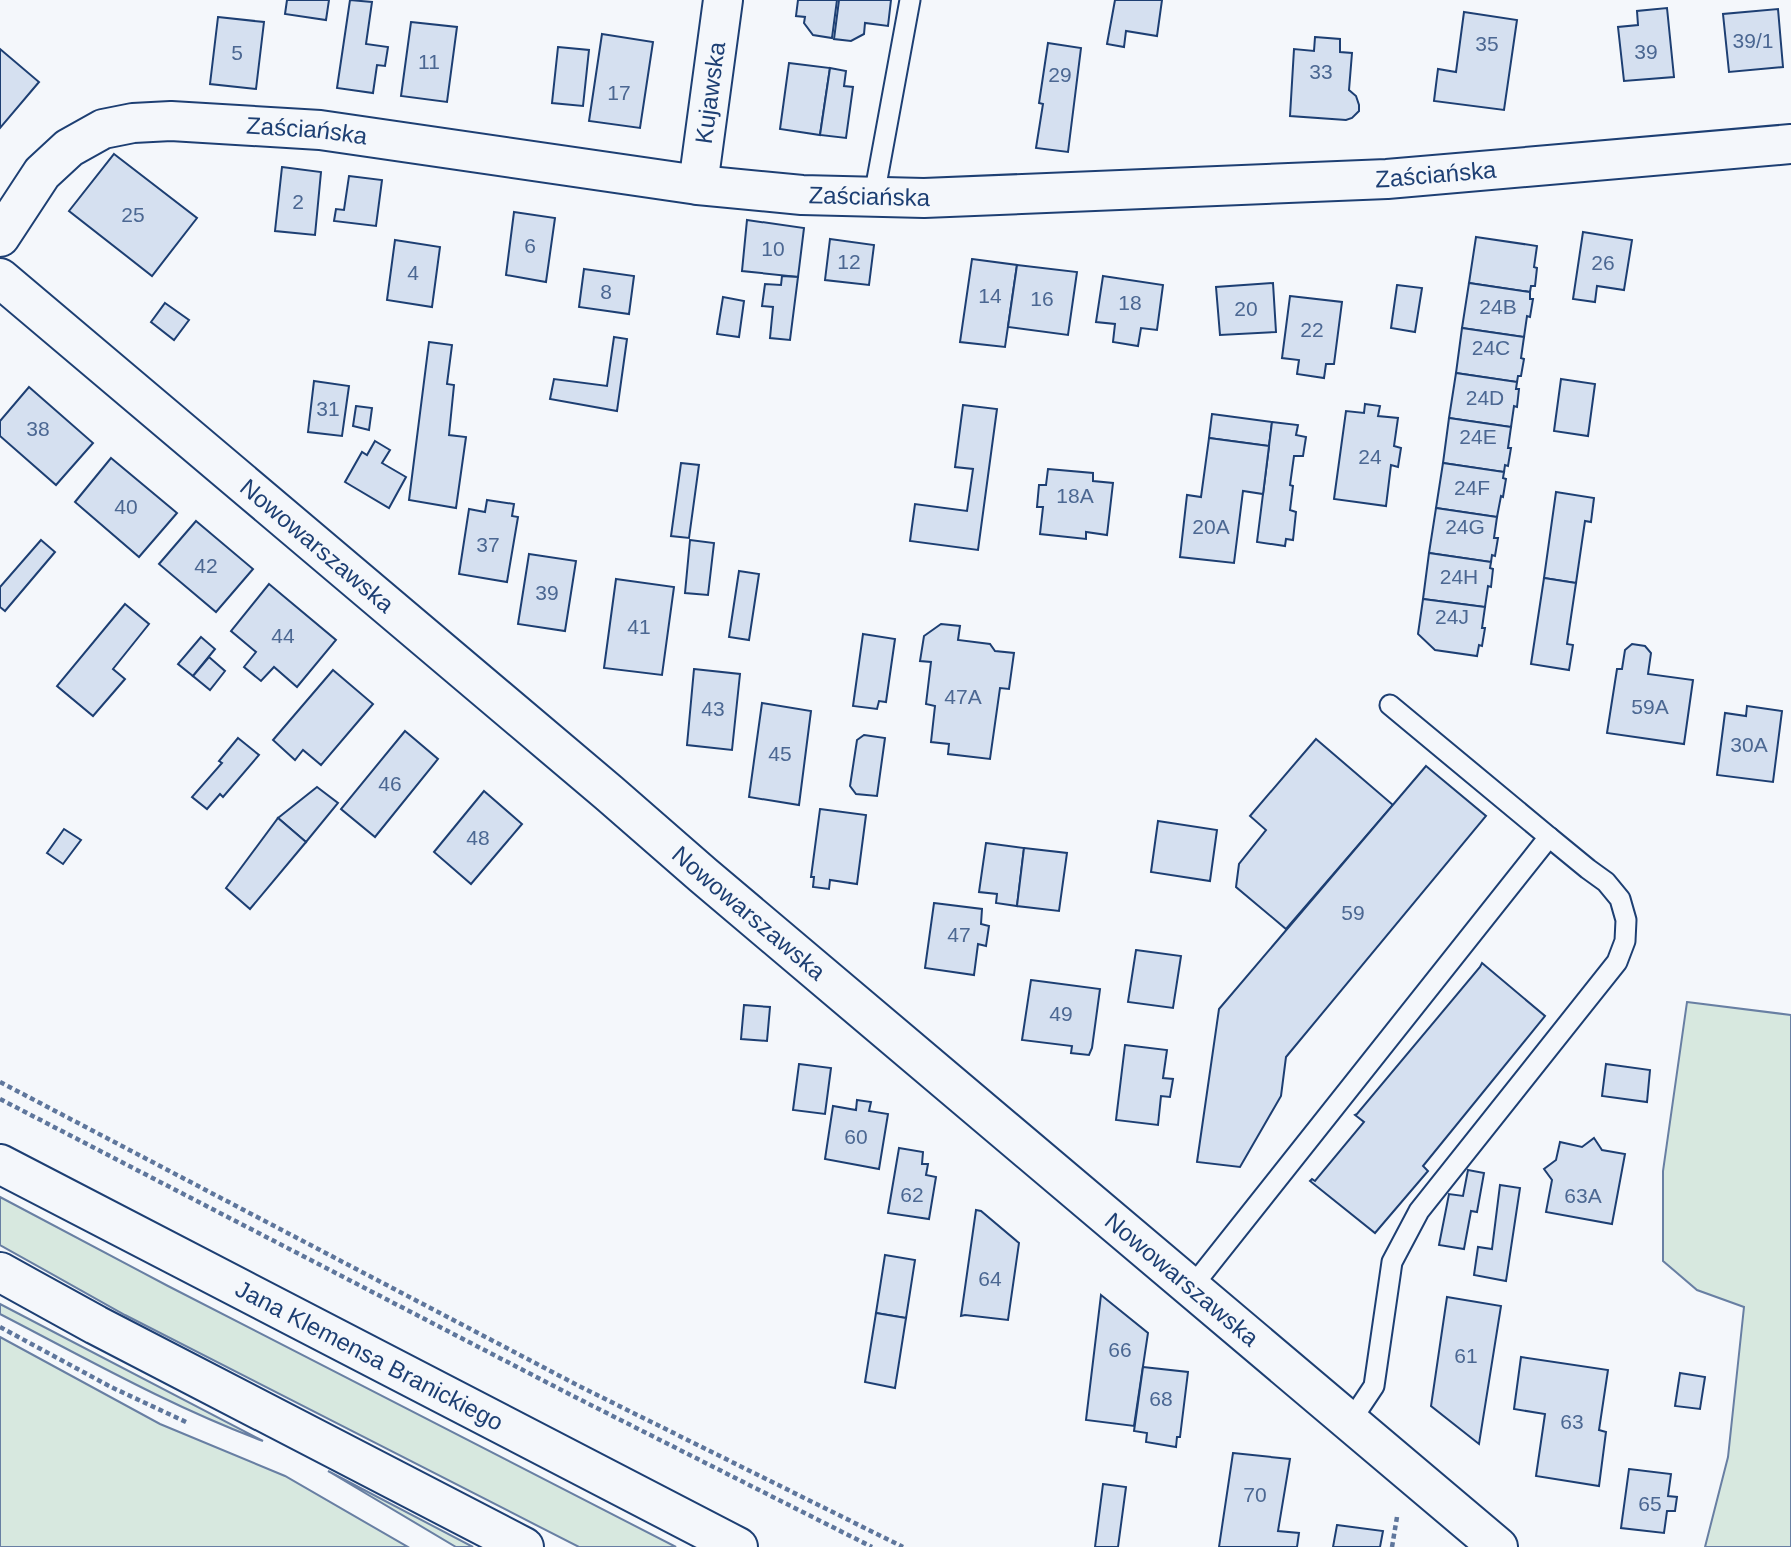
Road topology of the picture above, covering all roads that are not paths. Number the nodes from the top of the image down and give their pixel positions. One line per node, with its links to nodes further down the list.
1 (723, 0): 4 (street, Kujawska)
2 (910, 0): 5 (lane)
3 (1791, 144): 5 (street, Zaściańska)
4 (698, 185): 5 (street, Zaściańska); 6 (street, Zaściańska)
5 (874, 196)
6 (0, 237)
7 (0, 278): 12 (street, Nowowarszawska)
8 (1390, 705): 9 (lane)
9 (1549, 837): 12 (lane); 13 (lane)
10 (0, 1164): 15 (street, Jana Klemensa Branickiego)
11 (0, 1272): 14 (street)
12 (1191, 1288): 13 (street, Nowowarszawska)
13 (1350, 1422): 16 (street, Nowowarszawska)
14 (524, 1547)
15 (738, 1547)
16 (1498, 1547)

